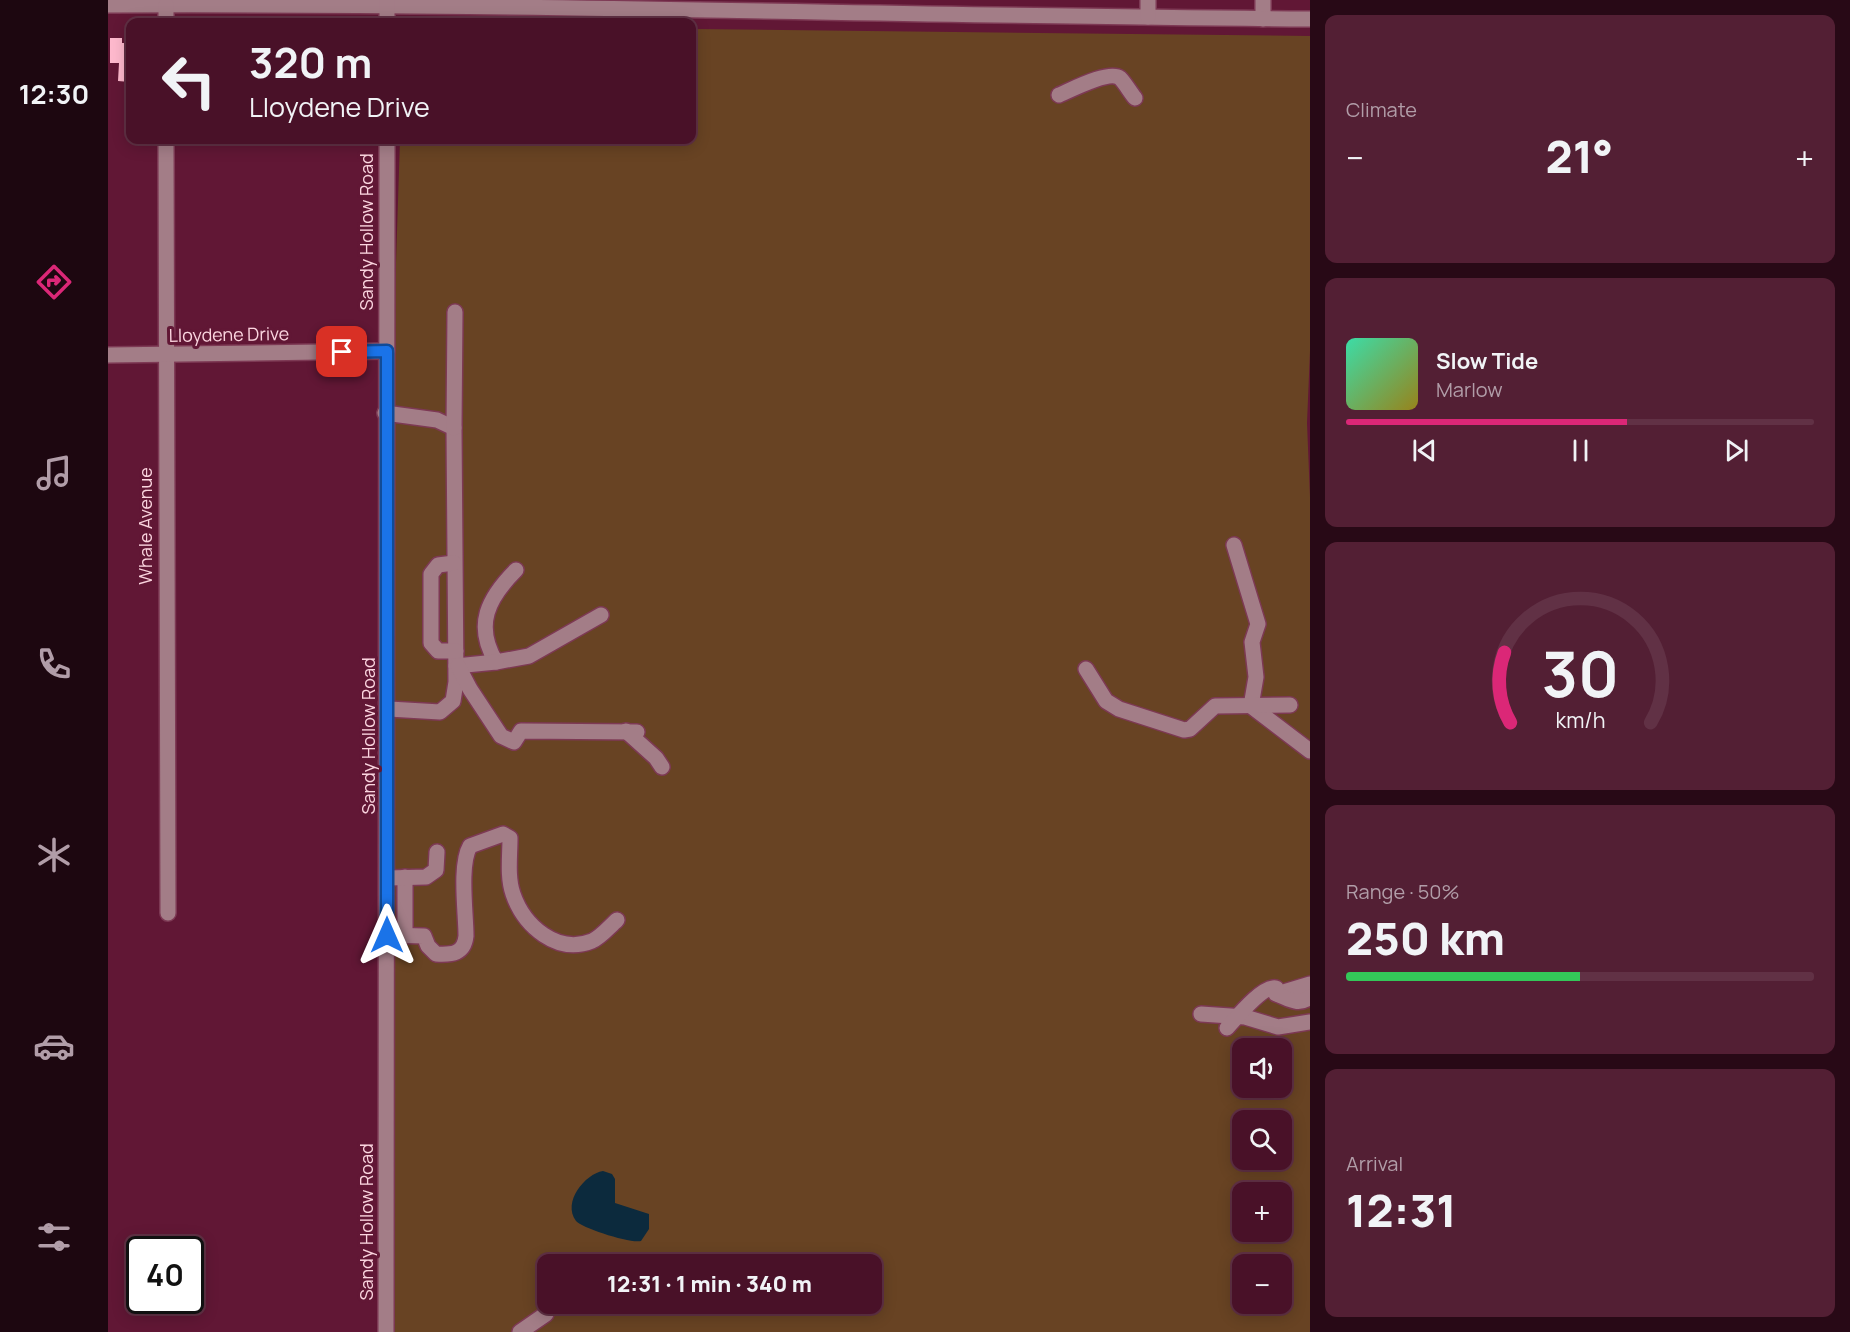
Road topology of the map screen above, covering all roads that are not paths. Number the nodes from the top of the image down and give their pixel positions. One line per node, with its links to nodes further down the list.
1 (1148, 0): 8 (street)
2 (1263, 0): 11 (street)
3 (387, 2): 4 (street); 6 (street); 10 (street)
4 (608, 4): 7 (street)
5 (108, 5): 6 (street)
6 (166, 5): 9 (street)
7 (881, 7): 8 (street)
8 (1148, 17): 11 (street)
9 (166, 18)
10 (387, 18)
11 (1263, 19): 12 (street)
12 (1310, 19)
13 (1059, 94): 14 (street)
14 (1135, 98)
15 (166, 144): 20 (street, Whale Avenue)
16 (387, 144): 18 (street, Sandy Hollow Road)
17 (455, 312): 22 (street)
18 (387, 351): 20 (street, Lloydene Drive); 21 (street, Sandy Hollow Road)
19 (108, 356): 20 (street, Lloydene Drive)
20 (165, 356): 38 (street, Whale Avenue)
21 (385, 413): 22 (street); 32 (street, Sandy Hollow Road)
22 (454, 429): 24 (street)
23 (1234, 545): 31 (street)
24 (454, 563): 27 (street); 27 (street)
25 (516, 570): 28 (street)
26 (601, 615): 28 (street)
27 (457, 661): 28 (street); 32 (street); 34 (street)
28 (496, 662)
29 (1086, 669): 31 (street)
30 (1290, 705): 31 (street)
31 (1251, 706): 33 (street)
32 (389, 709): 37 (street, Sandy Hollow Road)
33 (1310, 751)
34 (662, 767)
35 (437, 852): 36 (street)
36 (405, 877): 37 (street); 41 (street)
37 (388, 878): 40 (street, Sandy Hollow Road)
38 (168, 913)
39 (616, 920): 41 (street)
40 (387, 935): 41 (street); 50 (street, Sandy Hollow Road)
41 (405, 936)
42 (1310, 984): 43 (street)
43 (1278, 994)
44 (1310, 997): 46 (street)
45 (1201, 1014): 46 (street)
46 (1239, 1016): 47 (street); 48 (street)
47 (1310, 1023)
48 (1227, 1028)
49 (546, 1314): 51 (street)
50 (386, 1332)
51 (520, 1332)

